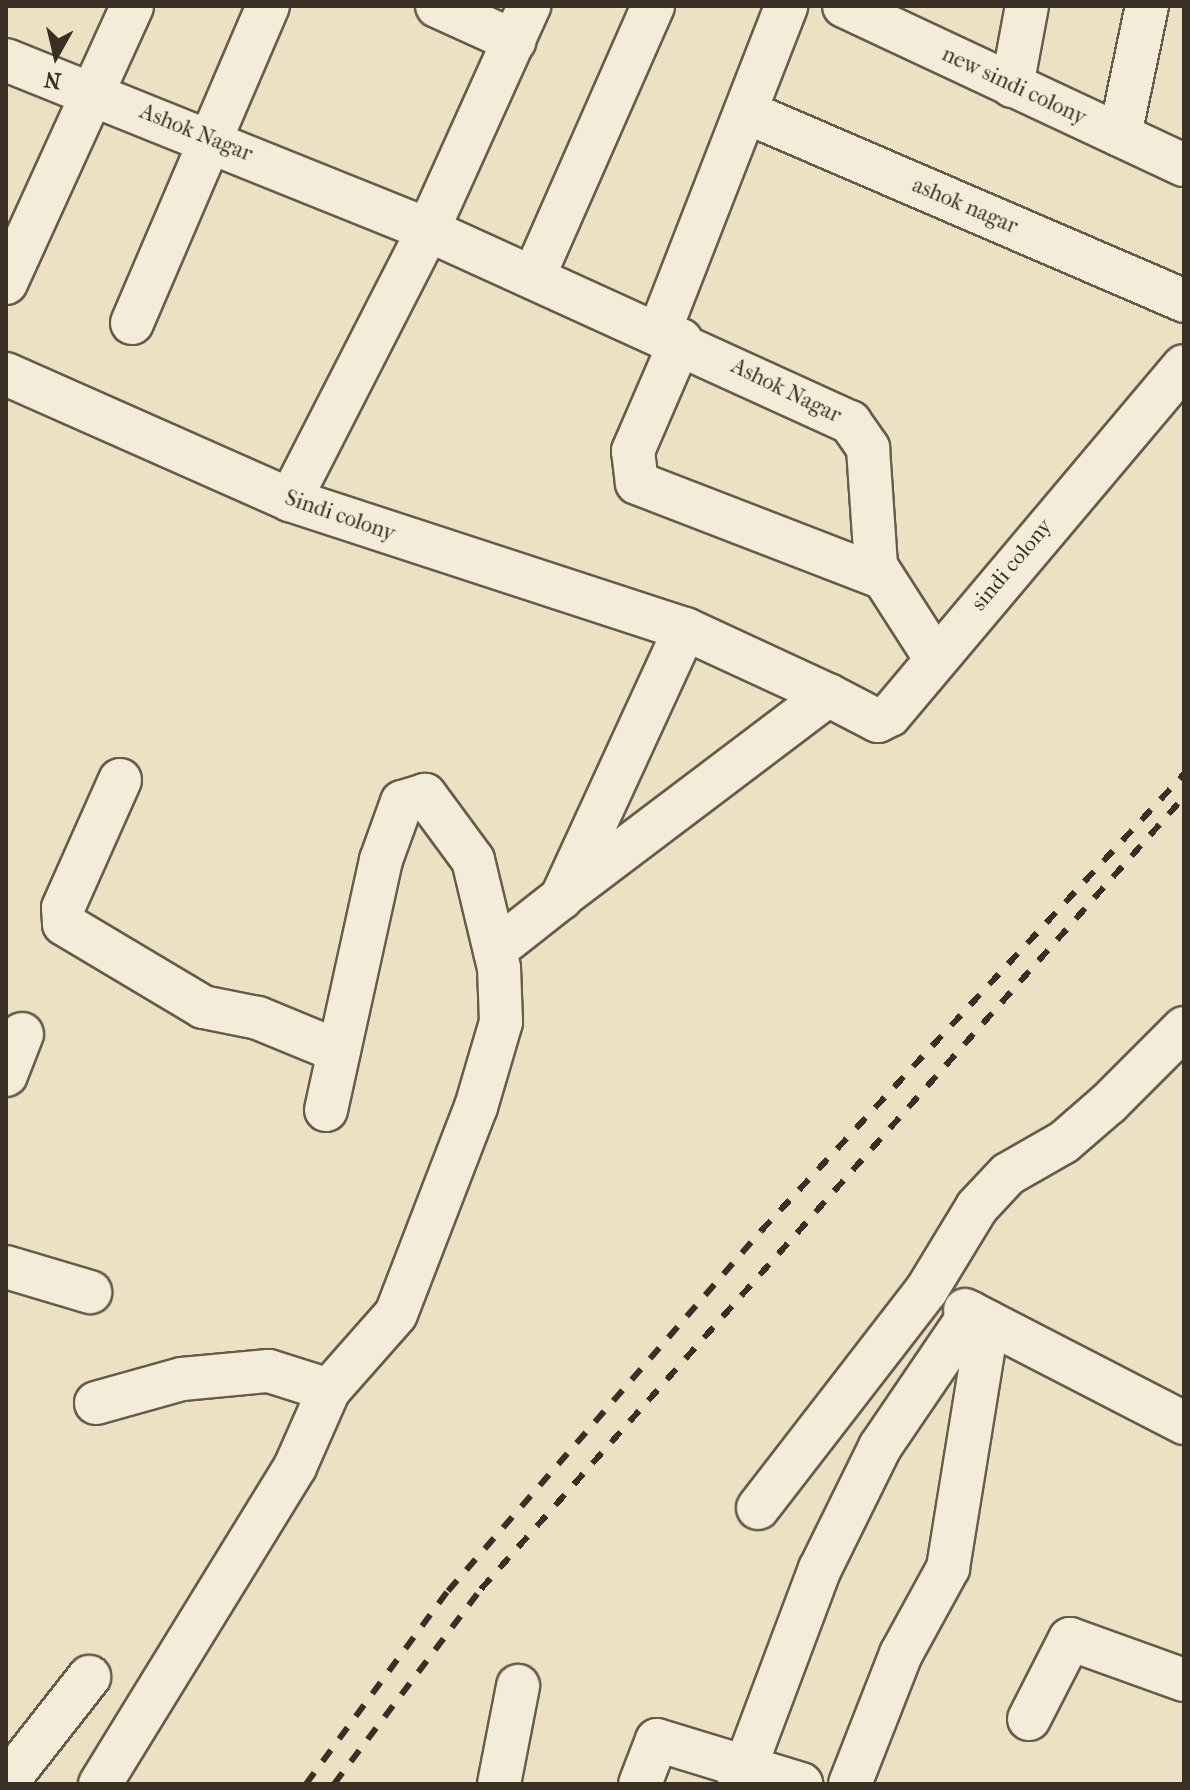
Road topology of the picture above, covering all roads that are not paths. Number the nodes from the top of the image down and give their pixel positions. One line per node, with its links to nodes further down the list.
1 (132, 6): 12 (street)
2 (268, 6): 15 (street)
3 (437, 6): 9 (street)
4 (653, 6): 18 (street)
5 (786, 6): 13 (street)
6 (844, 6): 11 (street, new sindi colony)
7 (1027, 6): 11 (street)
8 (1147, 6): 14 (street)
9 (521, 23): 17 (street)
10 (6, 60): 12 (street, Ashok Nagar)
11 (1012, 86): 14 (street, new sindi colony)
12 (93, 93): 15 (street, Ashok Nagar); 19 (street)
13 (746, 112): 20 (street, ashok nagar); 22 (street)
14 (1120, 135): 16 (street, new sindi colony)
15 (210, 137): 17 (street, Ashok Nagar); 21 (street)
16 (1184, 165)
17 (428, 230): 18 (street, Ashok Nagar); 25 (street)
18 (534, 276): 22 (street, Ashok Nagar)
19 (6, 283)
20 (1184, 301)
21 (132, 323)
22 (670, 335): 26 (street, Ashok Nagar); 26 (street)
23 (1184, 366): 28 (street, sindi colony)
24 (6, 374): 25 (street, Sindi colony)
25 (290, 500): 27 (street, Sindi colony)
26 (881, 577): 28 (street, Ashok Nagar)
27 (685, 629): 29 (street, Sindi colony); 31 (street)
28 (935, 658): 29 (street, sindi colony)
29 (828, 695): 31 (street)
30 (120, 780): 34 (street)
31 (532, 922): 34 (street); 41 (street)
32 (1184, 1028): 38 (street)
33 (22, 1034): 35 (street)
34 (338, 1051): 36 (street)
35 (6, 1075)
36 (326, 1110)
37 (6, 1267): 39 (street)
38 (934, 1277): 40 (street); 44 (street)
39 (90, 1292)
40 (979, 1318): 43 (street); 49 (street); 55 (street)
41 (329, 1390): 42 (street); 52 (street)
42 (96, 1403)
43 (1184, 1423)
44 (758, 1508)
45 (89, 1677): 50 (street)
46 (1184, 1680): 48 (street)
47 (518, 1686): 51 (street)
48 (1029, 1719)
49 (742, 1773): 53 (street); 54 (street)
50 (6, 1783)
51 (502, 1783)
52 (100, 1784)
53 (640, 1784)
54 (801, 1784)
55 (850, 1784)

